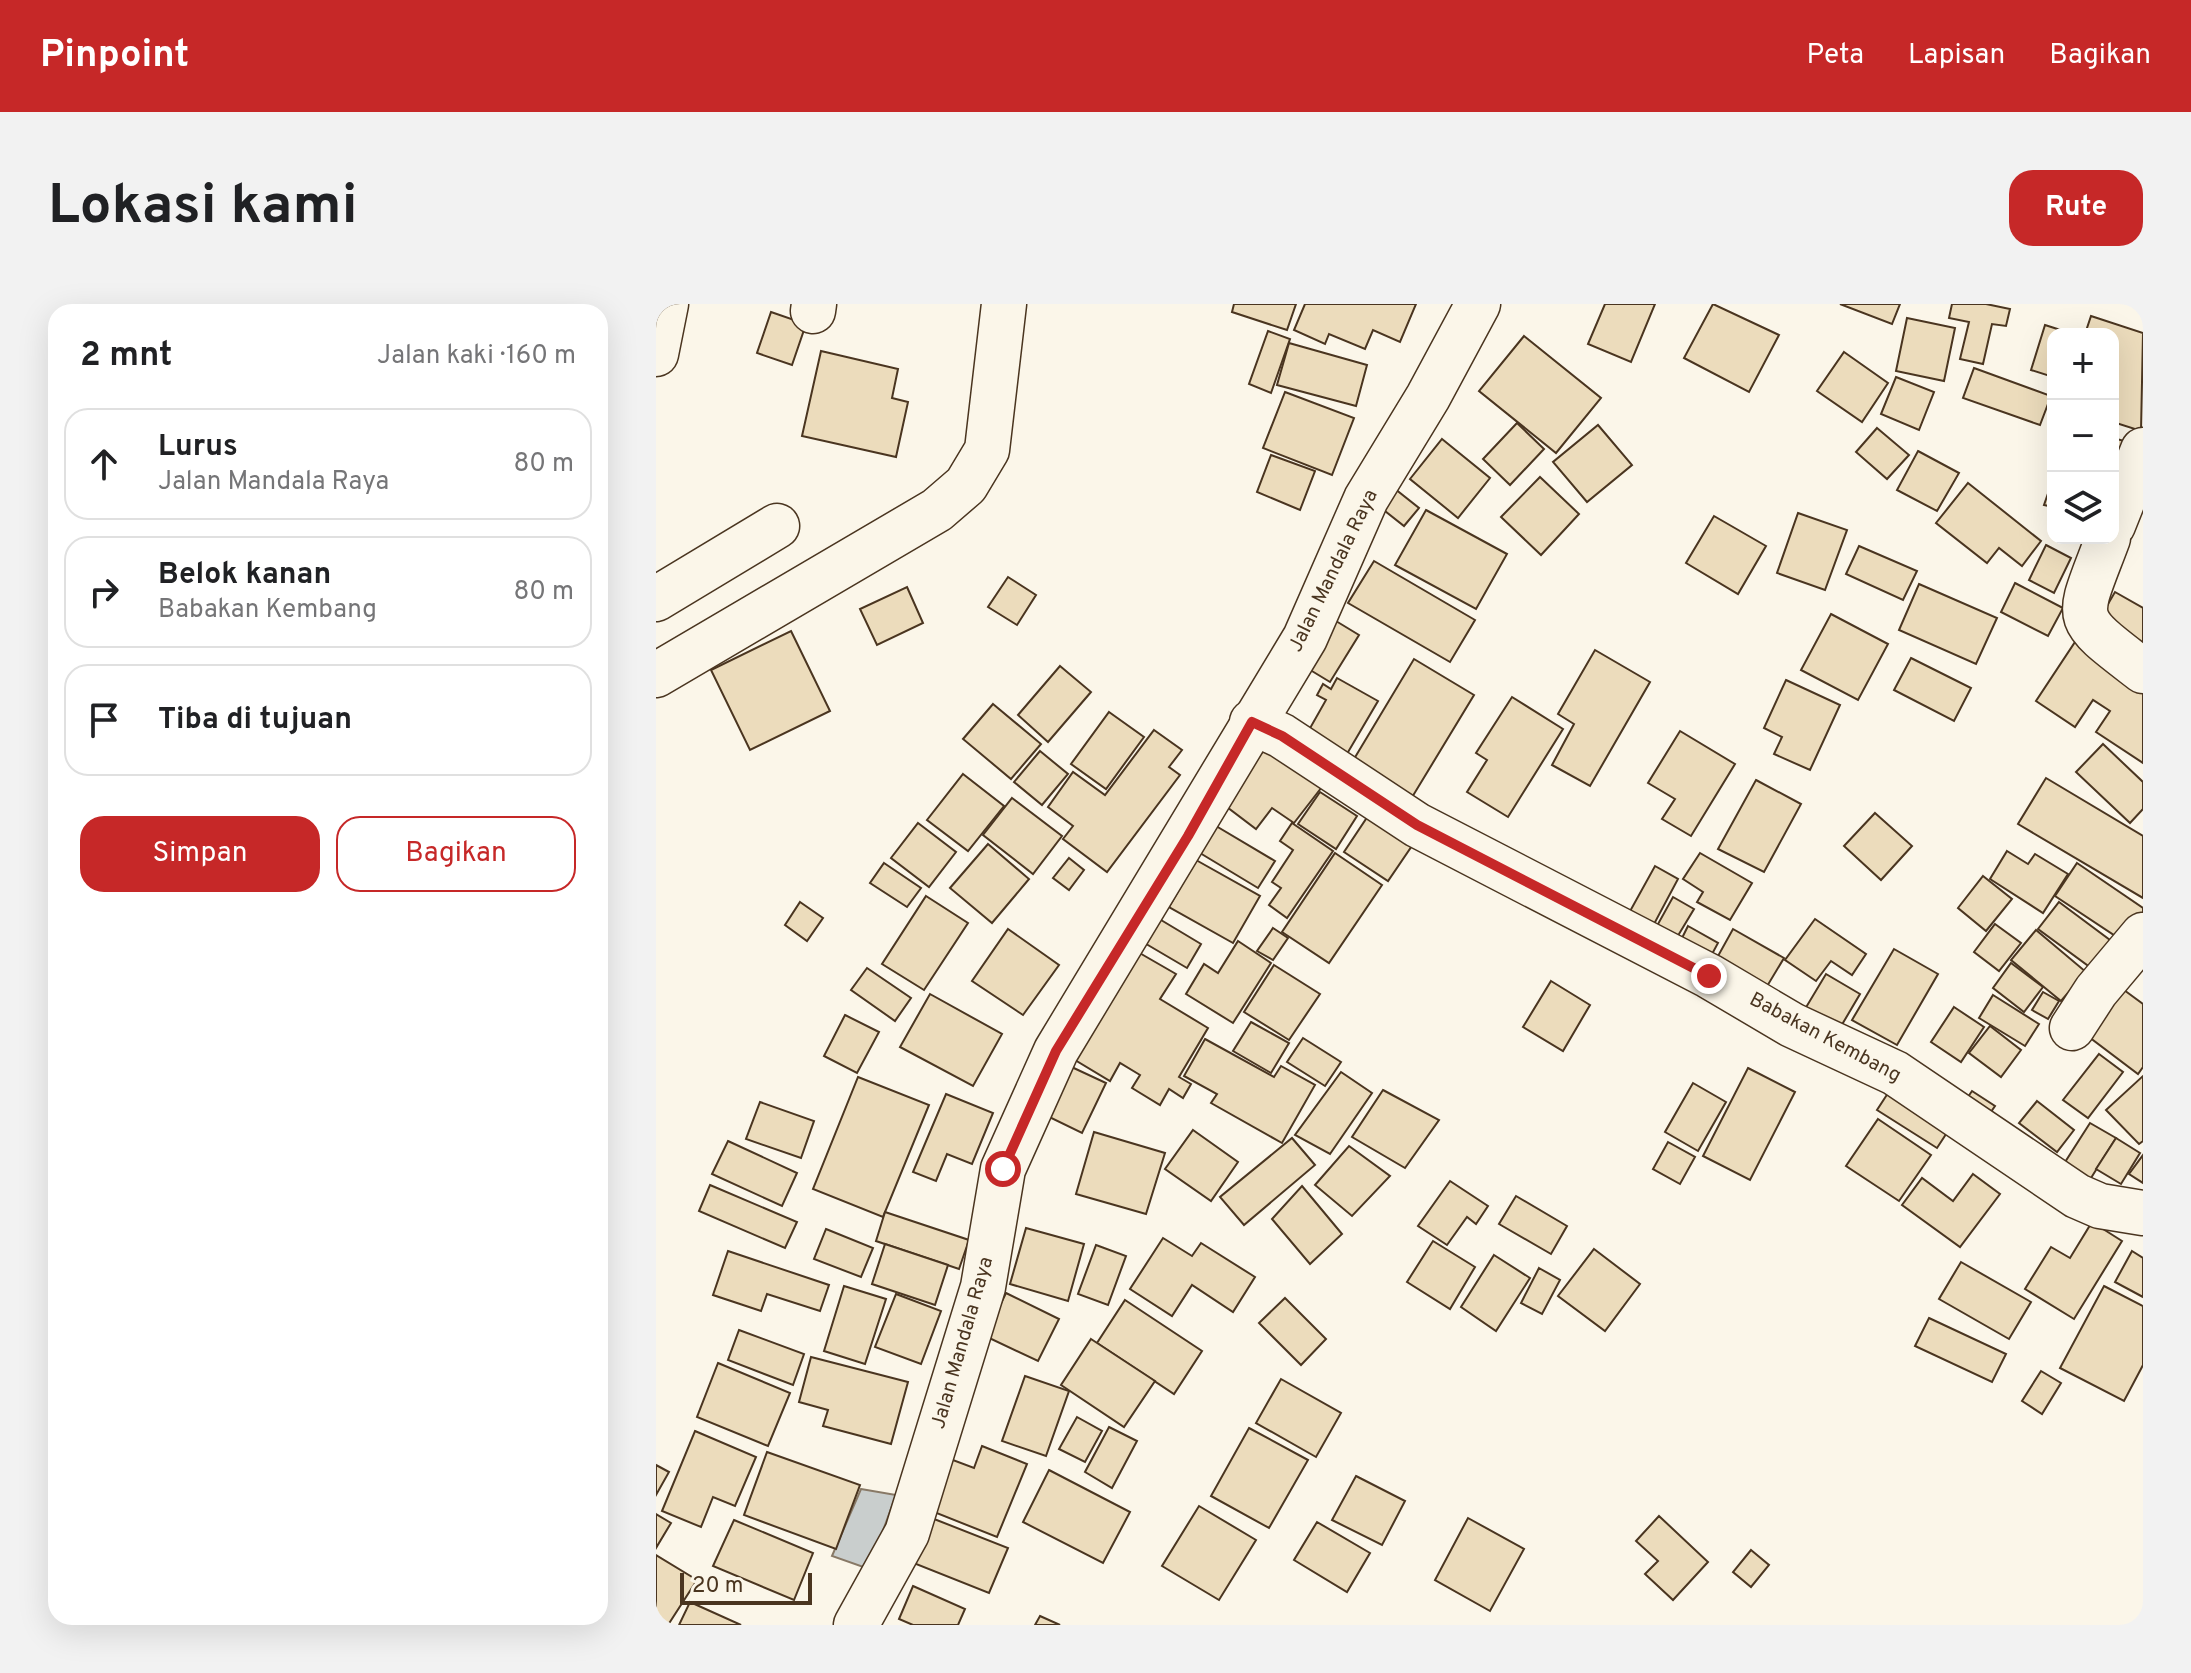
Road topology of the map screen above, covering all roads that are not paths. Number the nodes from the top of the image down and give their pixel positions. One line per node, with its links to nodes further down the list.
1 (666, 304): 4 (street)
2 (1004, 304): 11 (street)
3 (1478, 304): 12 (street, Jalan Mandala Raya)
4 (656, 354)
5 (2143, 450): 6 (street)
6 (2119, 510)
7 (777, 526): 9 (street)
8 (2106, 544): 10 (street)
9 (656, 599)
10 (2143, 671)
11 (656, 675)
12 (1252, 722): 15 (street, Babakan Kembang); 16 (street, Jalan Mandala Raya)
13 (2143, 935): 14 (street)
14 (2072, 1028)
15 (2143, 1213)
16 (856, 1625)

